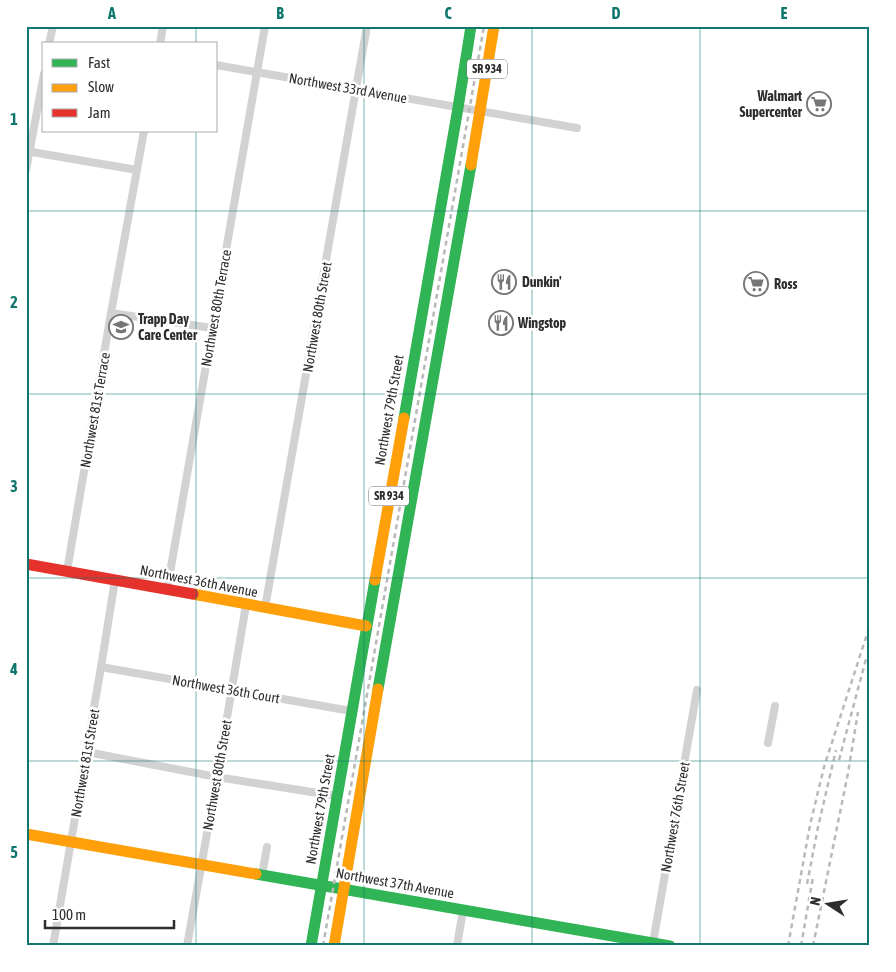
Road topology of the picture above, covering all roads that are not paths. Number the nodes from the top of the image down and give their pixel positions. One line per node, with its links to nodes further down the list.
1 (53, 26): 7 (street)
2 (163, 26): 8 (street)
3 (265, 26): 10 (street, Northwest 80th Terrace)
4 (367, 26): 12 (street, Northwest 80th Street)
5 (471, 26): 13 (main road, Northwest 79th Street / SR 934)
6 (494, 26): 14 (main road, SR 934)
7 (49, 42)
8 (160, 42)
9 (218, 65): 10 (street, Northwest 33rd Avenue)
10 (257, 72): 12 (street, Northwest 33rd Avenue); 21 (street, Northwest 80th Terrace)
11 (42, 84): 17 (street)
12 (356, 90): 13 (street, Northwest 33rd Avenue); 27 (street, Northwest 80th Street)
13 (458, 108): 14 (street, Northwest 33rd Avenue); 28 (main road, Northwest 79th Street / SR 934)
14 (480, 112): 15 (street, Northwest 33rd Avenue); 44 (main road, SR 934)
15 (577, 128)
16 (144, 132): 19 (street, Northwest 81st Terrace)
17 (28, 151): 18 (street); 19 (street)
18 (26, 170)
19 (138, 170): 20 (street, Northwest 81st Terrace)
20 (111, 313): 21 (street); 23 (street, Northwest 81st Terrace)
21 (212, 328): 25 (street, Northwest 80th Terrace)
22 (26, 564): 23 (main road, Northwest 36th Avenue)
23 (68, 572): 24 (main road, Northwest 36th Avenue)
24 (115, 580): 25 (main road, Northwest 36th Avenue); 29 (street, Northwest 81st Street)
25 (167, 590): 26 (main road, Northwest 36th Avenue)
26 (246, 605): 27 (main road, Northwest 36th Avenue); 30 (street, Northwest 80th Street)
27 (265, 608): 28 (main road, Northwest 36th Avenue)
28 (366, 626): 33 (main road, Northwest 79th Street / SR 934)
29 (101, 667): 30 (street, Northwest 36th Court); 35 (street, Northwest 81st Street)
30 (232, 689): 33 (street, Northwest 36th Court); 36 (street, Northwest 80th Street)
31 (698, 690): 46 (street, Northwest 76th Street)
32 (775, 706): 34 (street)
33 (351, 711): 37 (main road, Northwest 79th Street / SR 934)
34 (768, 743)
35 (87, 752): 36 (street); 39 (street, Northwest 81st Street)
36 (217, 777): 37 (street); 41 (street, Northwest 80th Street)
37 (337, 796): 43 (main road, Northwest 79th Street / SR 934)
38 (26, 834): 39 (main road, Northwest 37th Avenue)
39 (71, 842): 41 (main road, Northwest 37th Avenue); 47 (street, Northwest 81st Street)
40 (267, 847): 42 (street)
41 (201, 865): 42 (main road, Northwest 37th Avenue); 48 (street, Northwest 80th Street)
42 (262, 875): 43 (main road, Northwest 37th Avenue)
43 (322, 886): 44 (main road, Northwest 37th Avenue); 49 (main road, Northwest 79th Street / SR 934)
44 (345, 890): 45 (main road, Northwest 37th Avenue); 50 (main road, SR 934)
45 (463, 910): 46 (main road, Northwest 37th Avenue); 51 (street)
46 (653, 943): 52 (main road, Northwest 37th Avenue)
47 (53, 946)
48 (187, 946)
49 (311, 946)
50 (334, 946)
51 (457, 946)
52 (670, 946)

